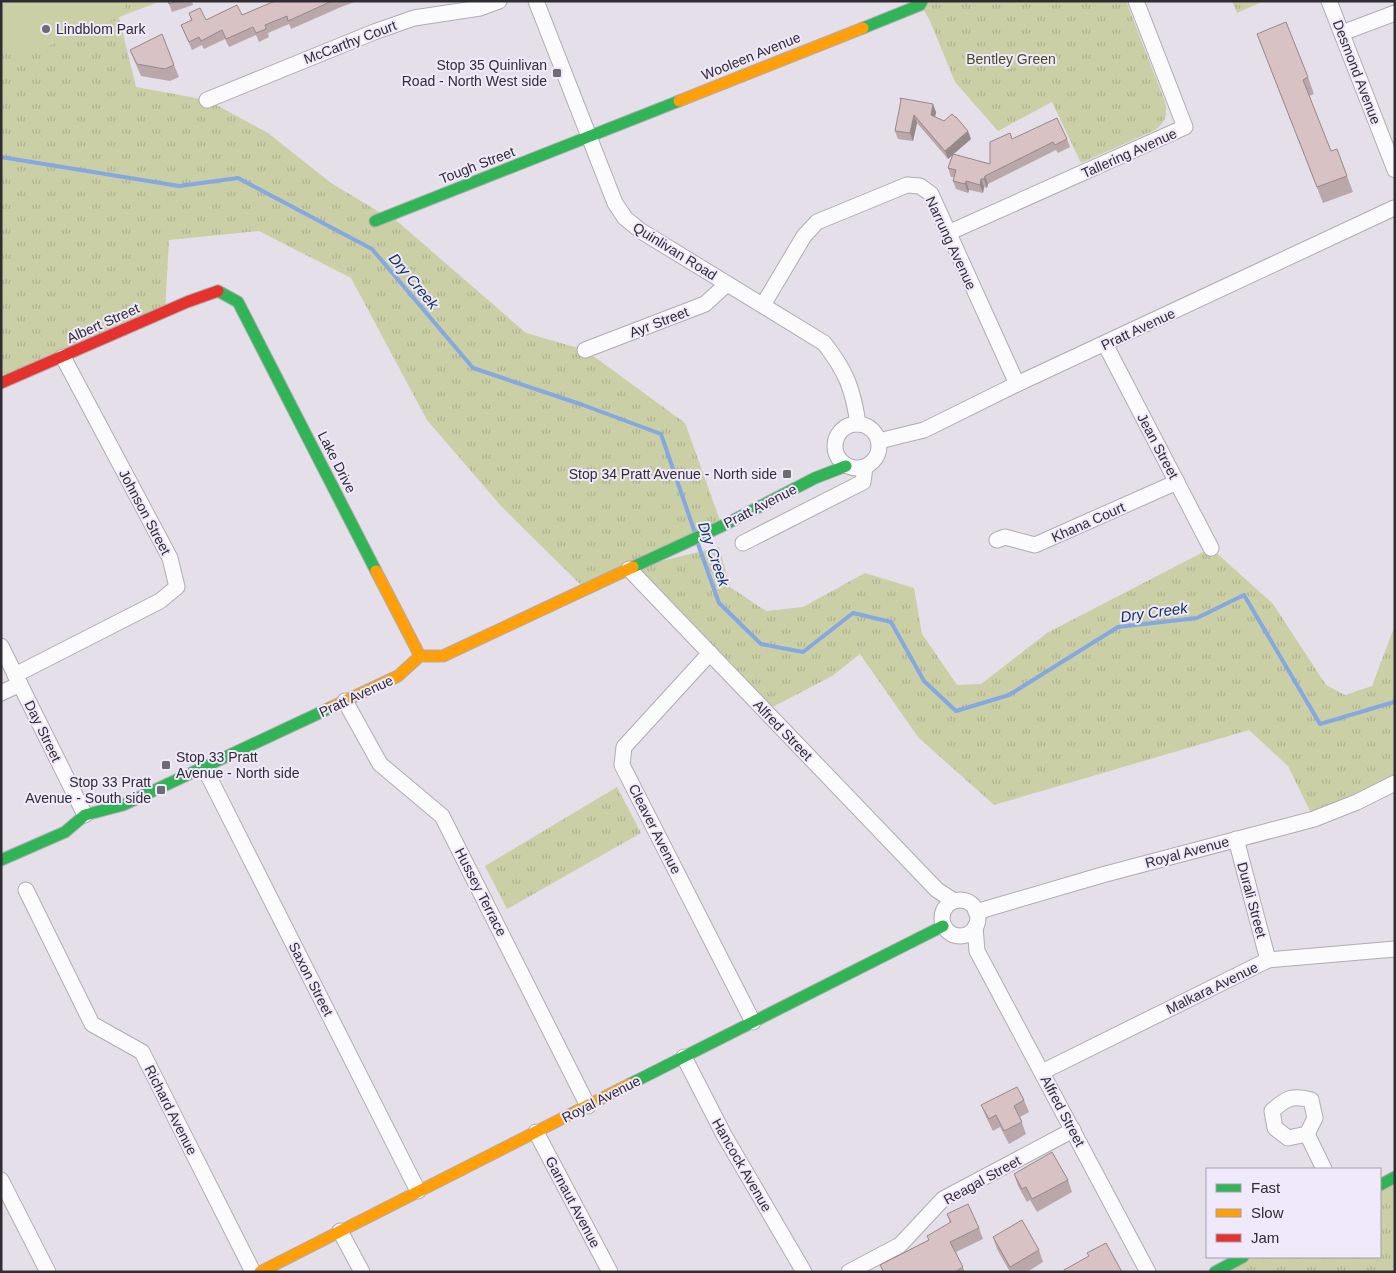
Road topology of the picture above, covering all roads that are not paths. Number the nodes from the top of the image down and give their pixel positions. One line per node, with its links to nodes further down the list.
1 (499, 1): 8 (street, McCarthy Court)
2 (536, 1): 9 (street, Quinlivan Road)
3 (922, 1): 9 (street, Wooleen Avenue)
4 (1136, 1): 14 (street, Tallering Avenue)
5 (1329, 1): 7 (street, Desmond Avenue)
6 (1395, 13): 7 (street)
7 (1342, 33): 10 (street, Desmond Avenue)
8 (207, 100)
9 (589, 137): 13 (street, Tough Street); 15 (street, Quinlivan Road)
10 (1395, 170)
11 (1395, 198): 12 (street)
12 (1394, 209): 18 (street, Pratt Avenue)
13 (375, 221)
14 (948, 233): 17 (street, Narrung Avenue); 22 (street, Narrung Avenue)
15 (727, 284): 17 (street, Quinlivan Road); 19 (street, Ayr Street)
16 (218, 292): 20 (street, Albert Street); 35 (street, Lake Drive)
17 (762, 305): 23 (street, Quinlivan Road)
18 (1105, 344): 22 (street, Pratt Avenue); 28 (street, Jean Street)
19 (585, 350)
20 (63, 357): 21 (street, Albert Street); 36 (street, Johnson Street)
21 (1, 383)
22 (1017, 384): 24 (street, Pratt Avenue)
23 (858, 424): 24 (street); 25 (street)
24 (879, 441): 26 (street)
25 (842, 461): 26 (street); 27 (street, Pratt Avenue)
26 (865, 467): 30 (street, Pratt Avenue)
27 (815, 478): 32 (street, Pratt Avenue)
28 (1177, 482): 29 (street, Khana Court); 31 (street, Jean Street)
29 (997, 540)
30 (743, 543)
31 (1211, 548)
32 (629, 569): 34 (street, Alfred Street); 35 (street, Pratt Avenue)
33 (1, 646): 36 (street, Day Street)
34 (710, 653): 45 (street, Alfred Street); 52 (street, Cleaver Avenue)
35 (420, 656): 38 (street, Pratt Avenue)
36 (18, 680): 37 (street); 41 (street, Day Street)
37 (1, 693)
38 (345, 701): 39 (street, Pratt Avenue); 55 (street, Hussey Terrace)
39 (204, 767): 41 (street, Pratt Avenue); 63 (street, Saxon Street)
40 (1395, 783): 42 (street, Royal Avenue)
41 (85, 816): 43 (street, Pratt Avenue)
42 (1236, 839): 46 (street, Royal Avenue); 51 (street, Durali Street)
43 (1, 860)
44 (26, 890): 67 (street, Richard Avenue)
45 (949, 906): 46 (street); 47 (street)
46 (976, 919): 48 (street); 50 (street, Alfred Street)
47 (943, 926): 48 (street); 52 (street, Royal Avenue)
48 (958, 936): 50 (street, Alfred Street)
49 (1395, 949): 51 (street, Malkara Avenue)
50 (977, 951): 54 (street, Alfred Street)
51 (1268, 960): 54 (street, Malkara Avenue)
52 (753, 1022): 53 (street, Royal Avenue)
53 (684, 1057): 55 (street, Royal Avenue); 71 (street, Hancock Avenue)
54 (1042, 1072): 56 (street, Alfred Street)
55 (588, 1106): 57 (street, Royal Avenue)
56 (1073, 1130): 72 (street, Reagal Street); 73 (street, Alfred Street)
57 (536, 1132): 63 (street, Royal Avenue); 70 (street, Garnaut Avenue)
58 (1307, 1134): 59 (street)
59 (1324, 1168)
60 (1395, 1177): 62 (street)
61 (1, 1180): 66 (street)
62 (1381, 1184)
63 (418, 1192): 64 (street, Royal Avenue)
64 (340, 1231): 68 (street, Royal Avenue); 69 (street)
65 (1241, 1258): 74 (street)
66 (48, 1272)
67 (253, 1272)
68 (260, 1272)
69 (362, 1272)
70 (610, 1272)
71 (804, 1272)
72 (849, 1272)
73 (1148, 1272)
74 (1214, 1272)

